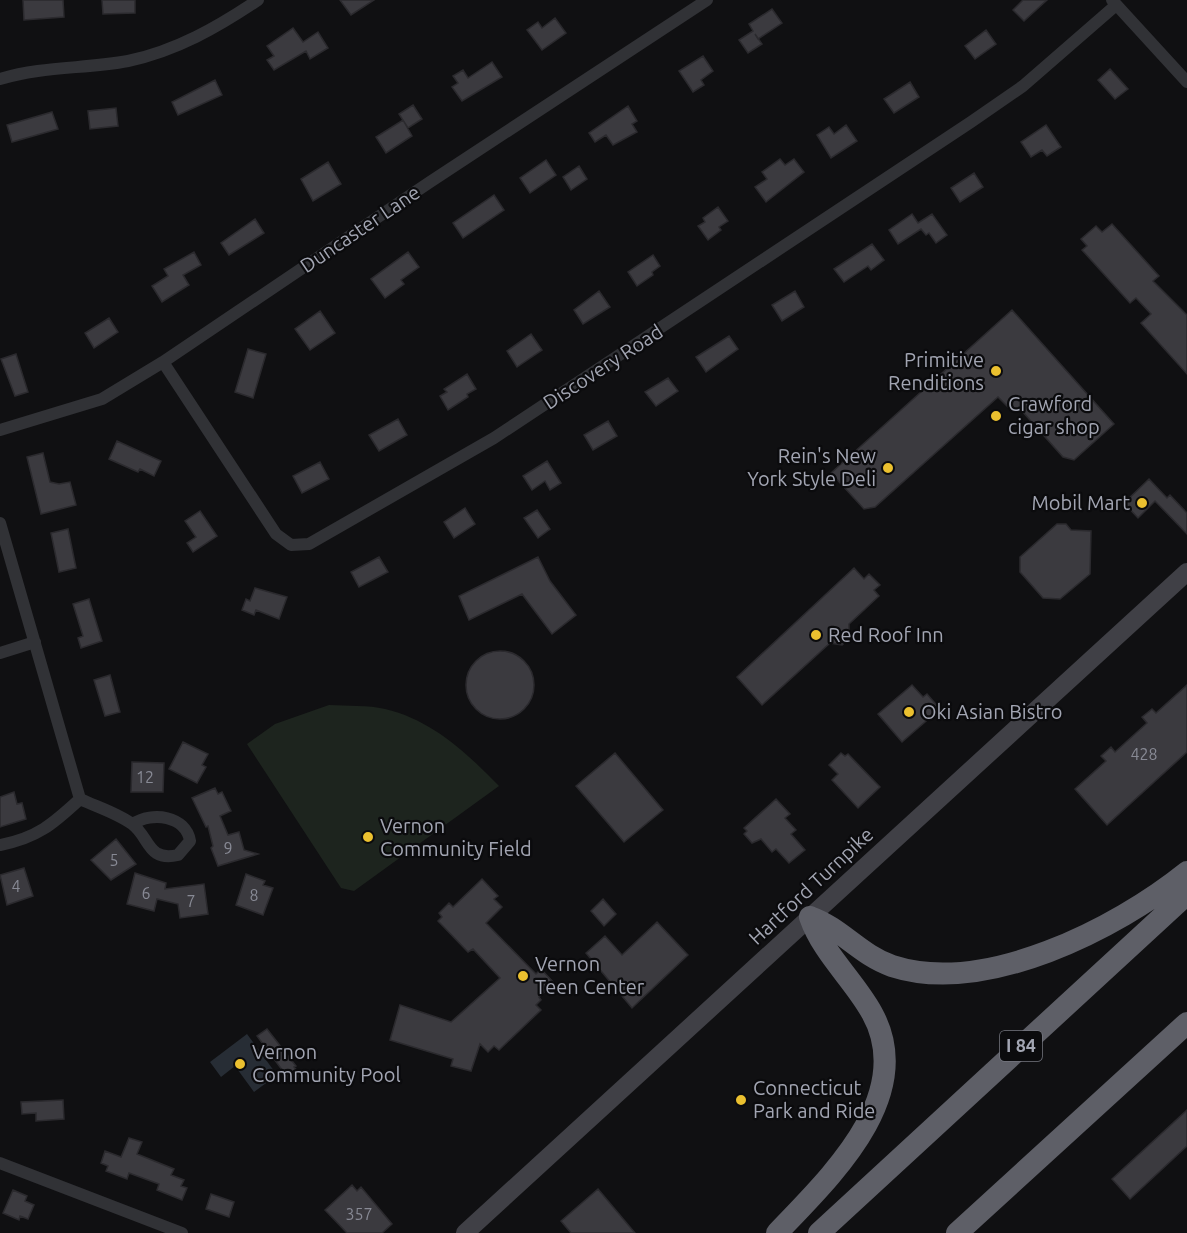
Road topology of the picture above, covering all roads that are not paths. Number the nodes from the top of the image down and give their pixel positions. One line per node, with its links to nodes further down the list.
1 (258, 0): 4 (street)
2 (708, 0): 6 (street, Duncaster Lane)
3 (1113, 3): 5 (street); 6 (street, Discovery Road)
4 (0, 79)
5 (1187, 82)
6 (163, 362): 7 (street, Duncaster Lane)
7 (0, 430)
8 (0, 523): 10 (street)
9 (1187, 572): 17 (main road, Hartford Turnpike)
10 (35, 642): 11 (street); 12 (street)
11 (0, 652)
12 (80, 799): 13 (street); 14 (street)
13 (133, 824)
14 (0, 845)
15 (1187, 872): 17 (highway)
16 (1187, 894): 23 (highway, I 84)
17 (810, 917): 21 (main road, Hartford Turnpike); 22 (highway)
18 (1187, 1023): 24 (highway)
19 (0, 1163): 20 (street)
20 (182, 1233)
21 (465, 1233)
22 (777, 1233)
23 (819, 1233)
24 (957, 1233)

